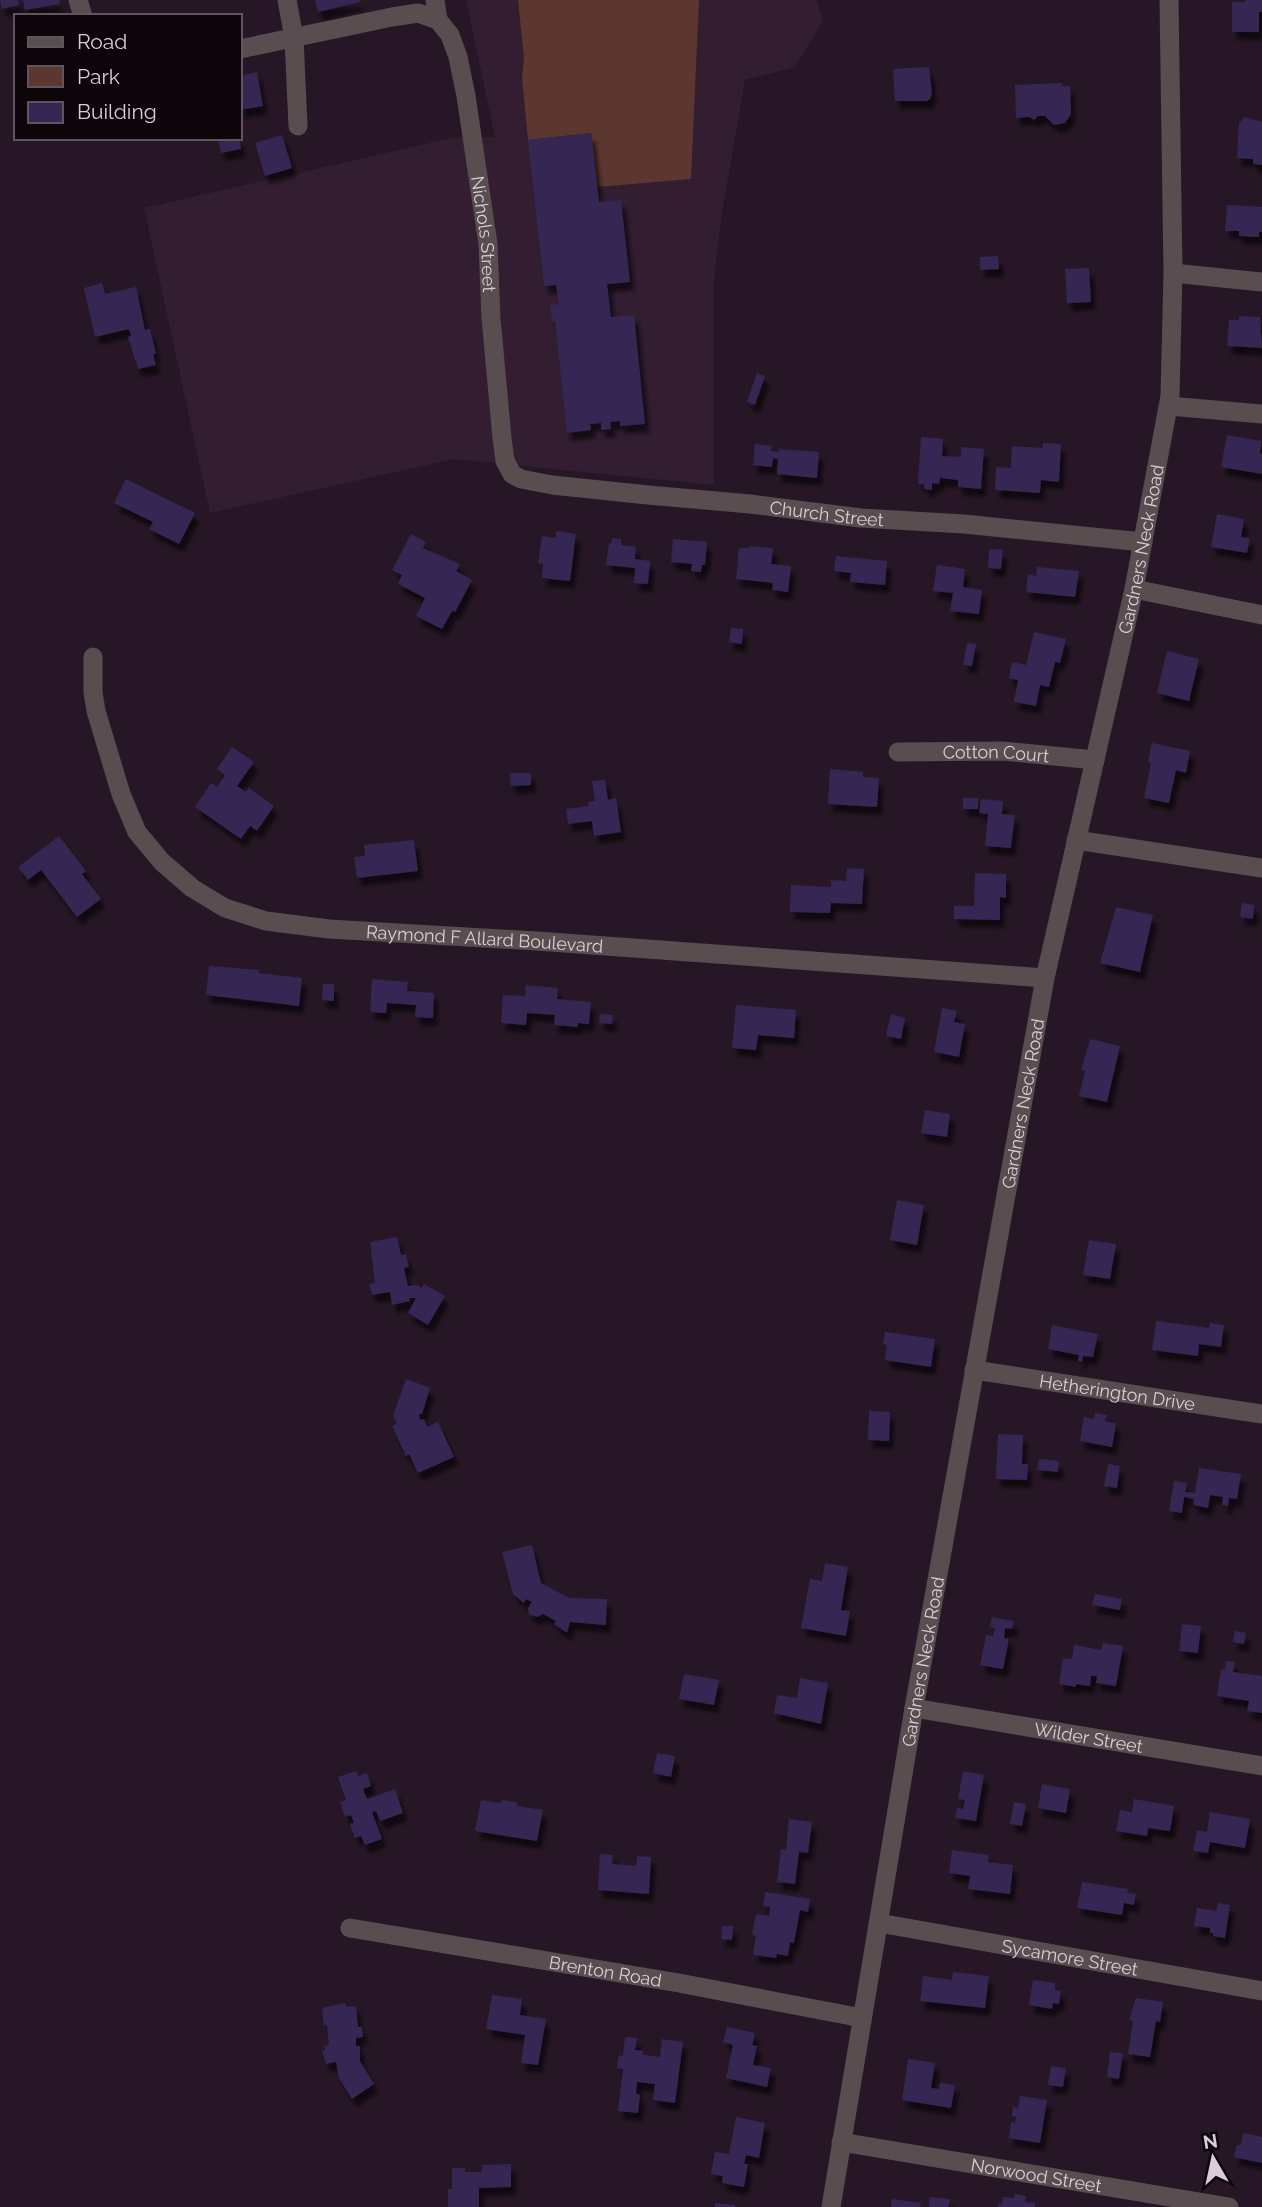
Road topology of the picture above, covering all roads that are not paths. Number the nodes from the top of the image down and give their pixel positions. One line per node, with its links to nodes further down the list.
1 (287, 0): 5 (street)
2 (435, 0): 4 (street, Nichols Street)
3 (1169, 0): 8 (street, Gardners Neck Road)
4 (438, 20): 5 (street); 12 (street, Nichols Street)
5 (294, 38): 6 (street); 7 (street)
6 (242, 49)
7 (298, 126)
8 (1173, 273): 9 (street); 10 (street, Gardners Neck Road)
9 (1262, 282)
10 (1169, 407): 11 (street); 13 (street, Gardners Neck Road)
11 (1262, 414)
12 (512, 474): 13 (street, Church Street)
13 (1143, 542): 14 (street, Gardners Neck Road)
14 (1134, 589): 15 (street); 18 (street, Gardners Neck Road)
15 (1262, 615)
16 (93, 657): 21 (street, Raymond F Allard Boulevard)
17 (898, 752): 18 (street, Cotton Court)
18 (1095, 760): 19 (street, Gardners Neck Road)
19 (1076, 840): 20 (street); 21 (street, Gardners Neck Road)
20 (1262, 868)
21 (1045, 978): 22 (street, Gardners Neck Road)
22 (974, 1370): 23 (street, Hetherington Drive); 24 (street, Gardners Neck Road)
23 (1262, 1414)
24 (914, 1708): 25 (street, Wilder Street); 26 (street, Gardners Neck Road)
25 (1262, 1766)
26 (879, 1923): 28 (street, Sycamore Street); 29 (street, Gardners Neck Road)
27 (350, 1928): 29 (street, Brenton Road)
28 (1262, 1991)
29 (862, 2018): 30 (street, Gardners Neck Road)
30 (841, 2142): 31 (street, Gardners Neck Road); 32 (street, Norwood Street)
31 (831, 2207)
32 (1229, 2207)

